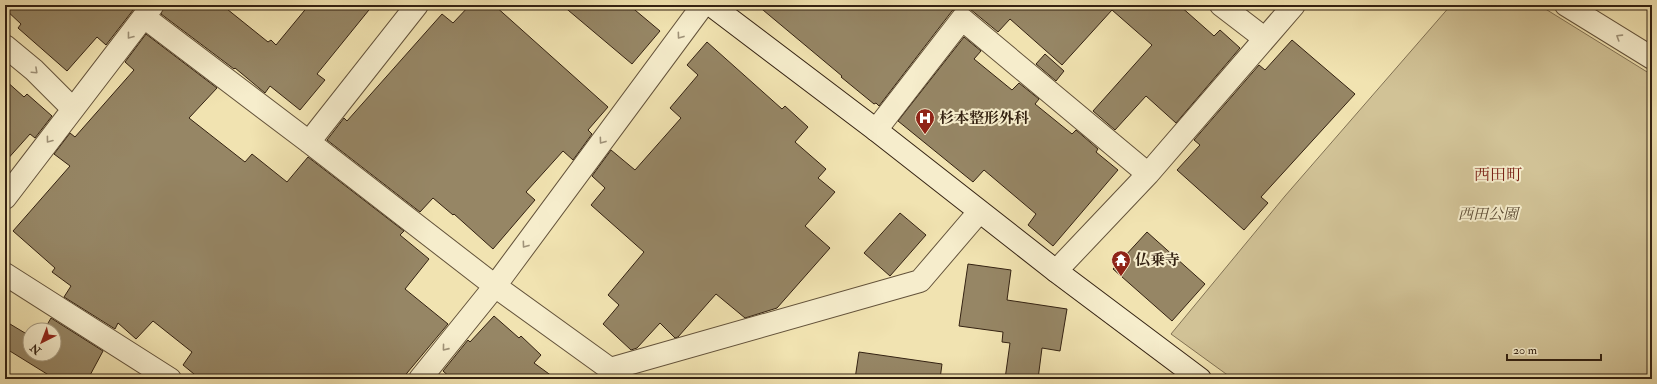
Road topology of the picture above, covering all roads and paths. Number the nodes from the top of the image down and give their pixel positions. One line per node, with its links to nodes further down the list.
1 (417, 5): 14 (street)
2 (703, 5): 20 (street, one-way to 20)
3 (711, 5): 13 (street)
4 (1221, 5): 9 (street)
5 (1294, 5): 9 (street)
6 (1566, 5): 11 (street, one-way to 6)
7 (149, 11): 12 (street, one-way to 12); 14 (street)
8 (966, 12): 13 (street); 15 (street)
9 (1264, 38): 15 (street)
10 (5, 46): 12 (street, one-way to 12)
11 (1652, 58)
12 (73, 109): 16 (street, one-way to 16)
13 (876, 130): 17 (street)
14 (309, 142): 20 (street)
15 (1148, 174): 18 (street)
16 (5, 198)
17 (979, 212): 18 (street); 21 (street)
18 (1056, 271): 24 (street)
19 (5, 274): 22 (street)
20 (495, 286): 21 (street); 23 (street, one-way to 23)
21 (612, 374)
22 (170, 379)
23 (420, 379)
24 (1200, 379)

